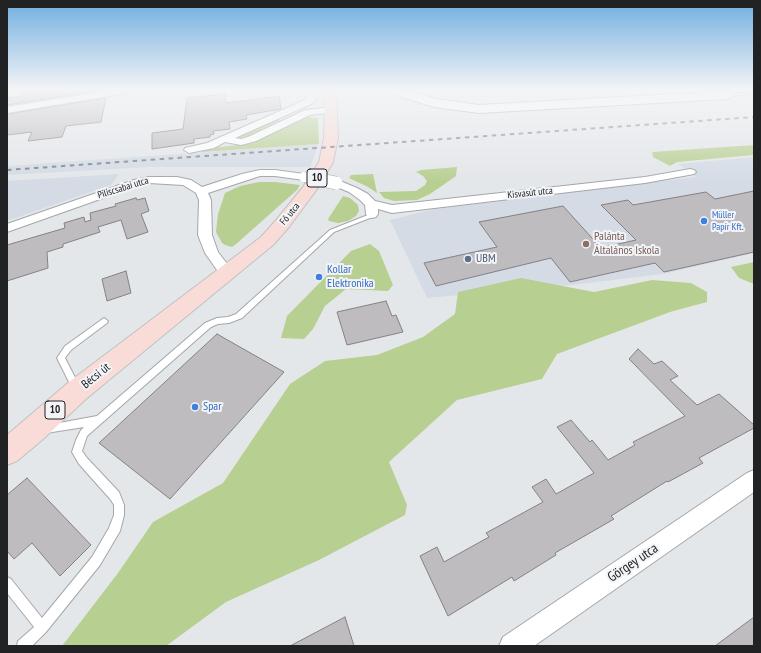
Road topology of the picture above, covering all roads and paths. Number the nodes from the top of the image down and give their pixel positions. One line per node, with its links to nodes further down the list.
1 (266, 120): 4 (street)
2 (287, 120): 4 (street)
3 (331, 120): 10 (main road, Fő utca / 10)
4 (224, 139): 5 (street)
5 (189, 150)
6 (690, 172): 8 (street, Kisvasút utca)
7 (201, 191): 8 (street, bridge); 9 (street, Piliscsabai utca); 10 (street)
8 (372, 210): 14 (lane)
9 (7, 228)
10 (227, 273): 11 (main road, Fő utca / 10)
11 (187, 303): 13 (main road, Bécsi út / 10)
12 (104, 321): 13 (lane)
13 (78, 390): 15 (main road, Bécsi út / 10)
14 (98, 420): 15 (lane); 19 (lane)
15 (33, 431): 16 (main road, Bécsi út / 10)
16 (7, 452)
17 (754, 480): 21 (street, Görgey utca)
18 (7, 583): 19 (lane)
19 (42, 628): 20 (lane)
20 (23, 646)
21 (512, 646)

